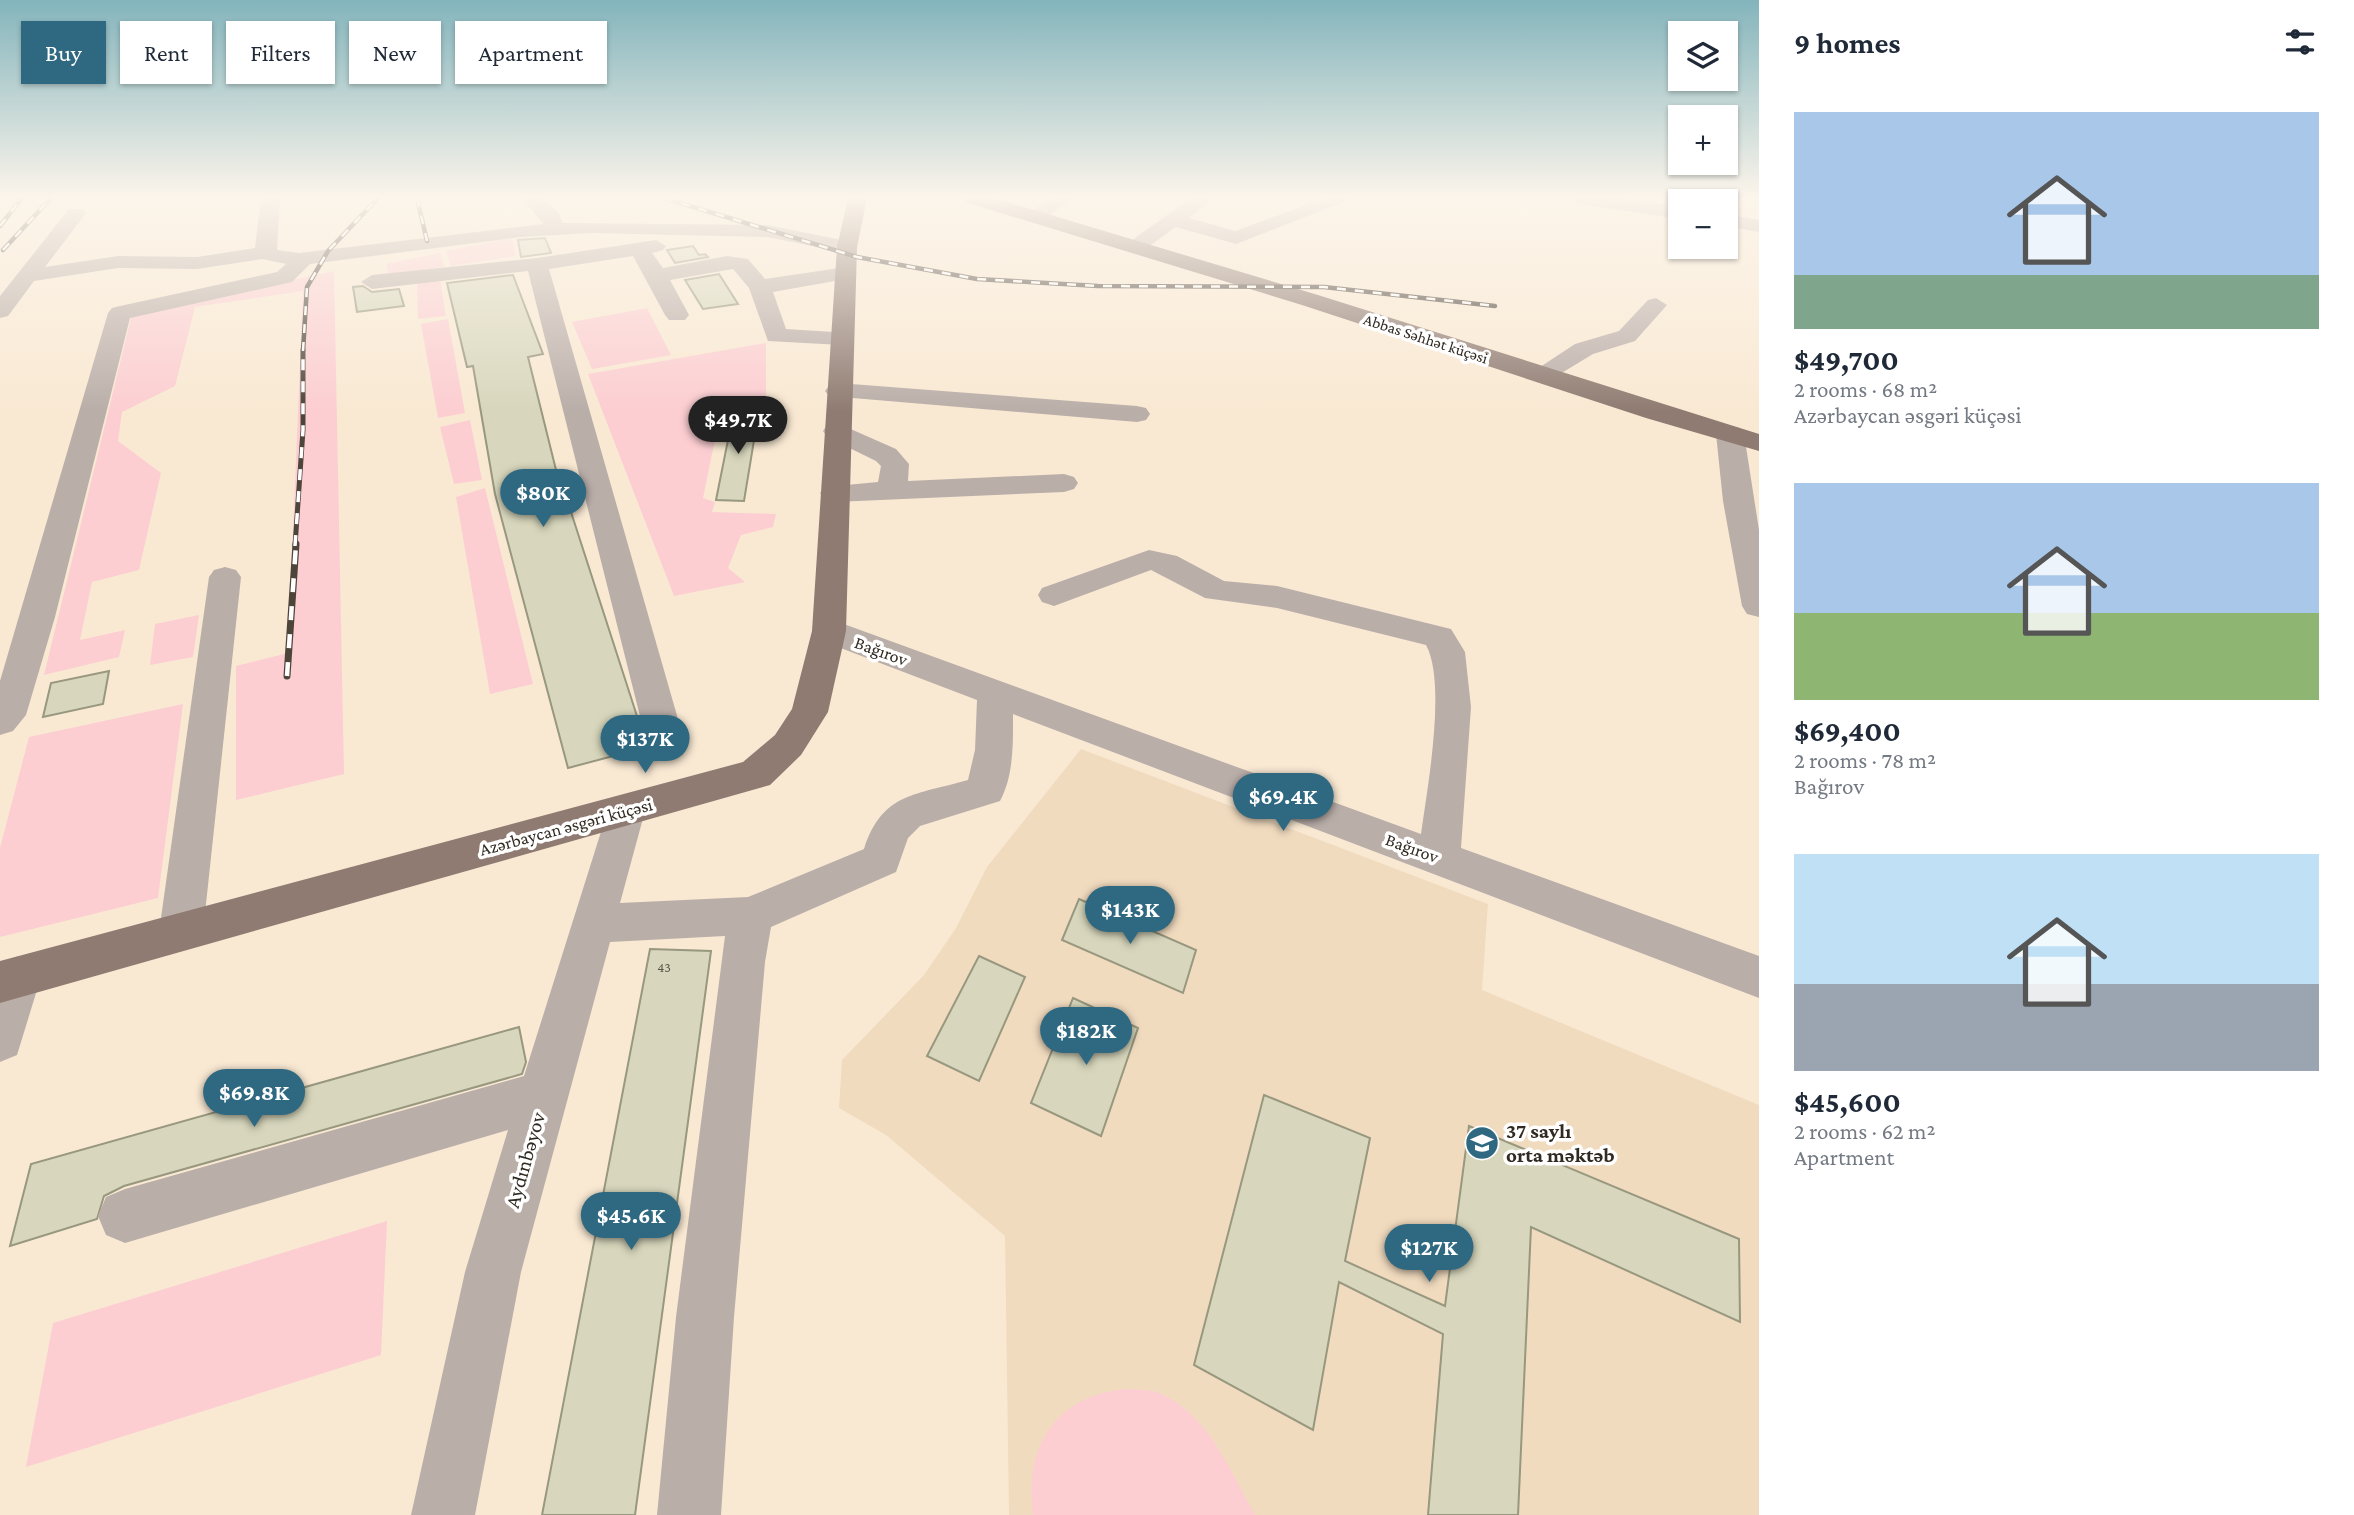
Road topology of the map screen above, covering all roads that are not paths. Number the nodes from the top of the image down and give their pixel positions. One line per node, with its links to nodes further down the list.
1 (33, 269): 12 (street)
2 (74, 269): 12 (street)
3 (293, 269): 34 (street)
4 (494, 269): 14 (street)
5 (538, 269): 35 (street)
6 (652, 269): 13 (street)
7 (698, 269): 13 (street)
8 (742, 269): 15 (street)
9 (818, 269): 15 (street)
10 (846, 269): 19 (main road, Azərbaycan əsgəri küçəsi)
11 (1204, 269): 20 (main road, Abbas Səhhət küçəsi)
12 (27, 276): 17 (street)
13 (657, 276): 18 (street)
14 (372, 282)
15 (760, 287): 19 (street)
16 (1656, 305): 20 (street)
17 (0, 311)
18 (677, 315)
19 (842, 338): 21 (main road, Azərbaycan əsgəri küçəsi)
20 (1541, 375): 24 (main road, Abbas Səhhət küçəsi)
21 (838, 391): 22 (street); 23 (main road, Azərbaycan əsgəri küçəsi)
22 (1137, 414)
23 (837, 431): 27 (street); 28 (main road, Azərbaycan əsgəri küçəsi)
24 (1730, 434): 25 (main road, Abbas Səhhət küçəsi); 31 (street)
25 (1759, 443)
26 (1064, 483): 27 (street)
27 (892, 491): 28 (street)
28 (835, 493): 32 (main road, Azərbaycan əsgəri küçəsi)
29 (225, 577): 40 (street)
30 (1054, 595): 37 (street)
31 (1759, 606)
32 (829, 631): 33 (street, Bağırov); 36 (main road, Azərbaycan əsgəri küçəsi)
33 (995, 693): 37 (street, Bağırov); 38 (street)
34 (0, 721)
35 (665, 740)
36 (625, 810): 39 (street, Aydınbəyov); 40 (main road, Azərbaycan əsgəri küçəsi)
37 (1439, 858): 41 (street, Bağırov)
38 (751, 916): 39 (street); 47 (street)
39 (592, 924): 44 (street, Aydınbəyov)
40 (181, 932): 42 (main road, Azərbaycan əsgəri küçəsi)
41 (1759, 977)
42 (9, 979): 43 (street)
43 (0, 1039)
44 (543, 1095): 45 (street); 46 (street, Aydınbəyov)
45 (125, 1216)
46 (443, 1515)
47 (689, 1515)

